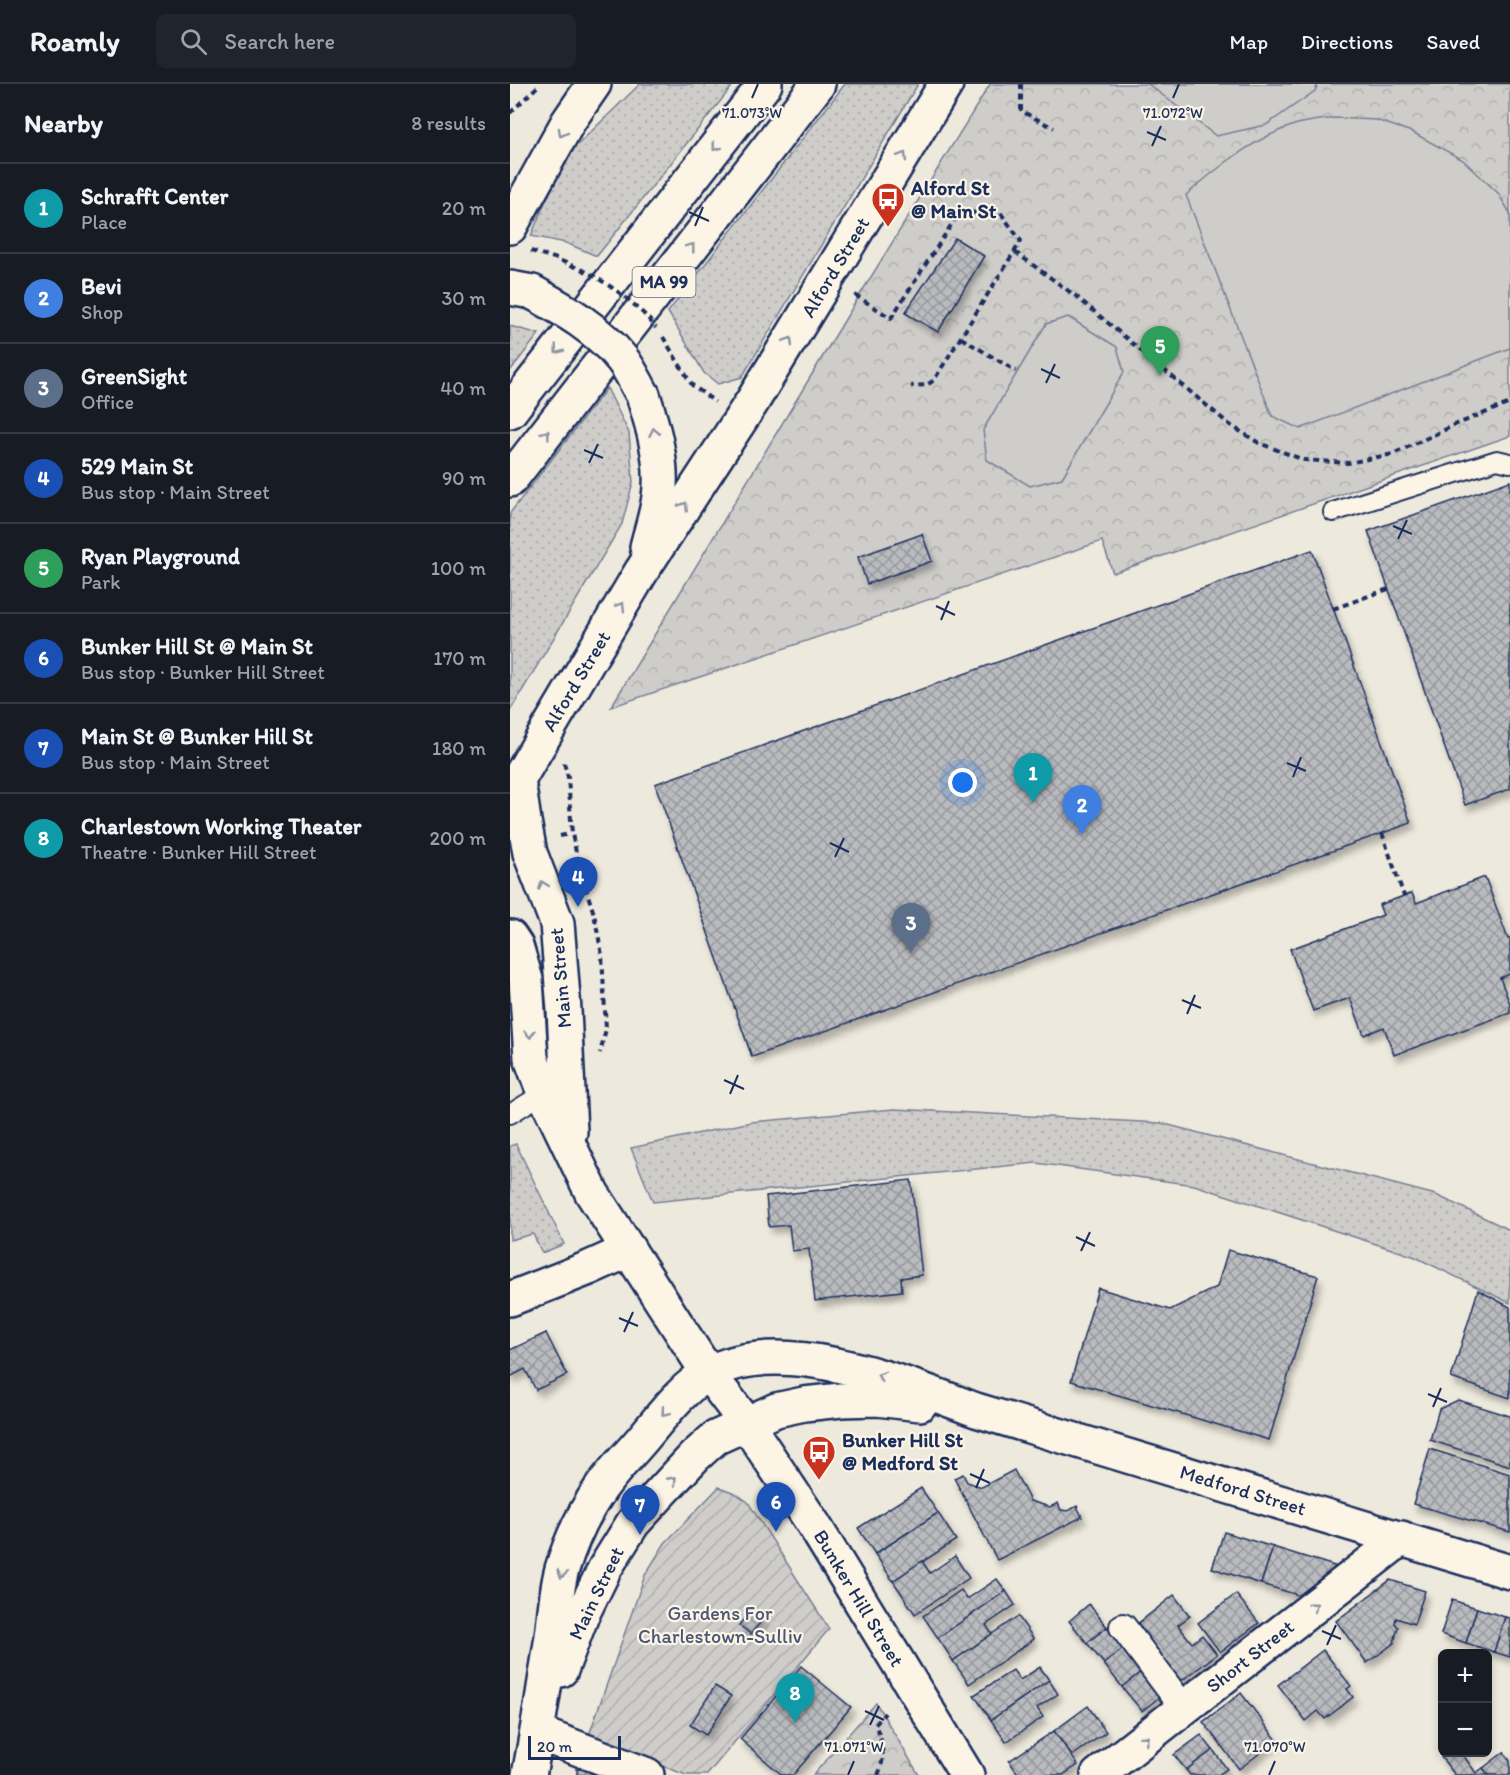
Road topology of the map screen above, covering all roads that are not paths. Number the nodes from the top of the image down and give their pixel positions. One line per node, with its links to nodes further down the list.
1 (594, 84): 5 (main road, one-way to 5)
2 (765, 84): 7 (main road, MA 99, one-way to 7)
3 (818, 84): 9 (main road, MA 99, one-way to 3)
4 (946, 84): 11 (main road, Alford Street, one-way to 4)
5 (516, 238)
6 (521, 290): 11 (main road, Alford Street, one-way to 6, bridge)
7 (510, 411)
8 (1510, 463): 10 (lane)
9 (510, 480)
10 (1333, 512)
11 (641, 572): 12 (main road, Alford Street, one-way to 11)
12 (514, 784): 16 (main road, Main Street, one-way to 12)
13 (510, 937): 14 (main road, Main Street, one-way to 14)
14 (544, 1094): 15 (lane); 16 (main road, Main Street)
15 (510, 1114)
16 (570, 1146): 17 (main road, Main Street)
17 (629, 1250): 18 (main road); 19 (main road, Main Street)
18 (510, 1299)
19 (708, 1373): 20 (main road, Medford Street, one-way to 19); 21 (main road, Main Street); 26 (main road, Main Street, one-way to 26)
20 (976, 1410): 21 (main road, Medford Street); 22 (main road, Medford Street)
21 (746, 1423): 26 (main road, Main Street, one-way to 21); 30 (main road, Bunker Hill Street)
22 (1402, 1538): 23 (main road, Medford Street); 25 (main road, Short Street, one-way to 22)
23 (1510, 1572)
24 (1123, 1628): 25 (street)
25 (1183, 1707): 27 (main road, Short Street, one-way to 25)
26 (538, 1733): 28 (main road, Main Street); 29 (main road)
27 (1116, 1770)
28 (529, 1775)
29 (648, 1775)
30 (967, 1775)

